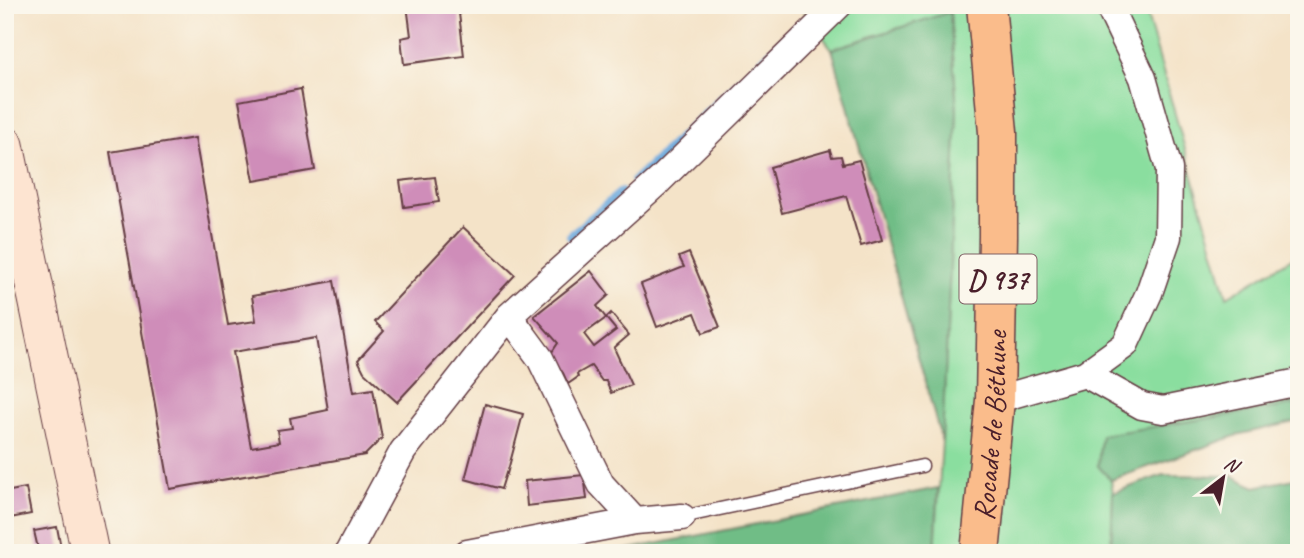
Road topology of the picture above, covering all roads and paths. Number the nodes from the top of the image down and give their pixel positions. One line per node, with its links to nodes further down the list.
1 (839, 5): 5 (street)
2 (986, 5): 8 (main road, Rocade de Béthune / D 937)
3 (1108, 5): 6 (street)
4 (5, 145): 12 (street)
5 (509, 316): 11 (street); 13 (street)
6 (1084, 374): 7 (street); 8 (street)
7 (1299, 382)
8 (995, 400): 15 (main road, Rocade de Béthune / D 937)
9 (922, 466): 10 (lane)
10 (682, 517): 11 (street)
11 (635, 521): 14 (street)
12 (90, 553)
13 (348, 553)
14 (467, 553)
15 (980, 553)

